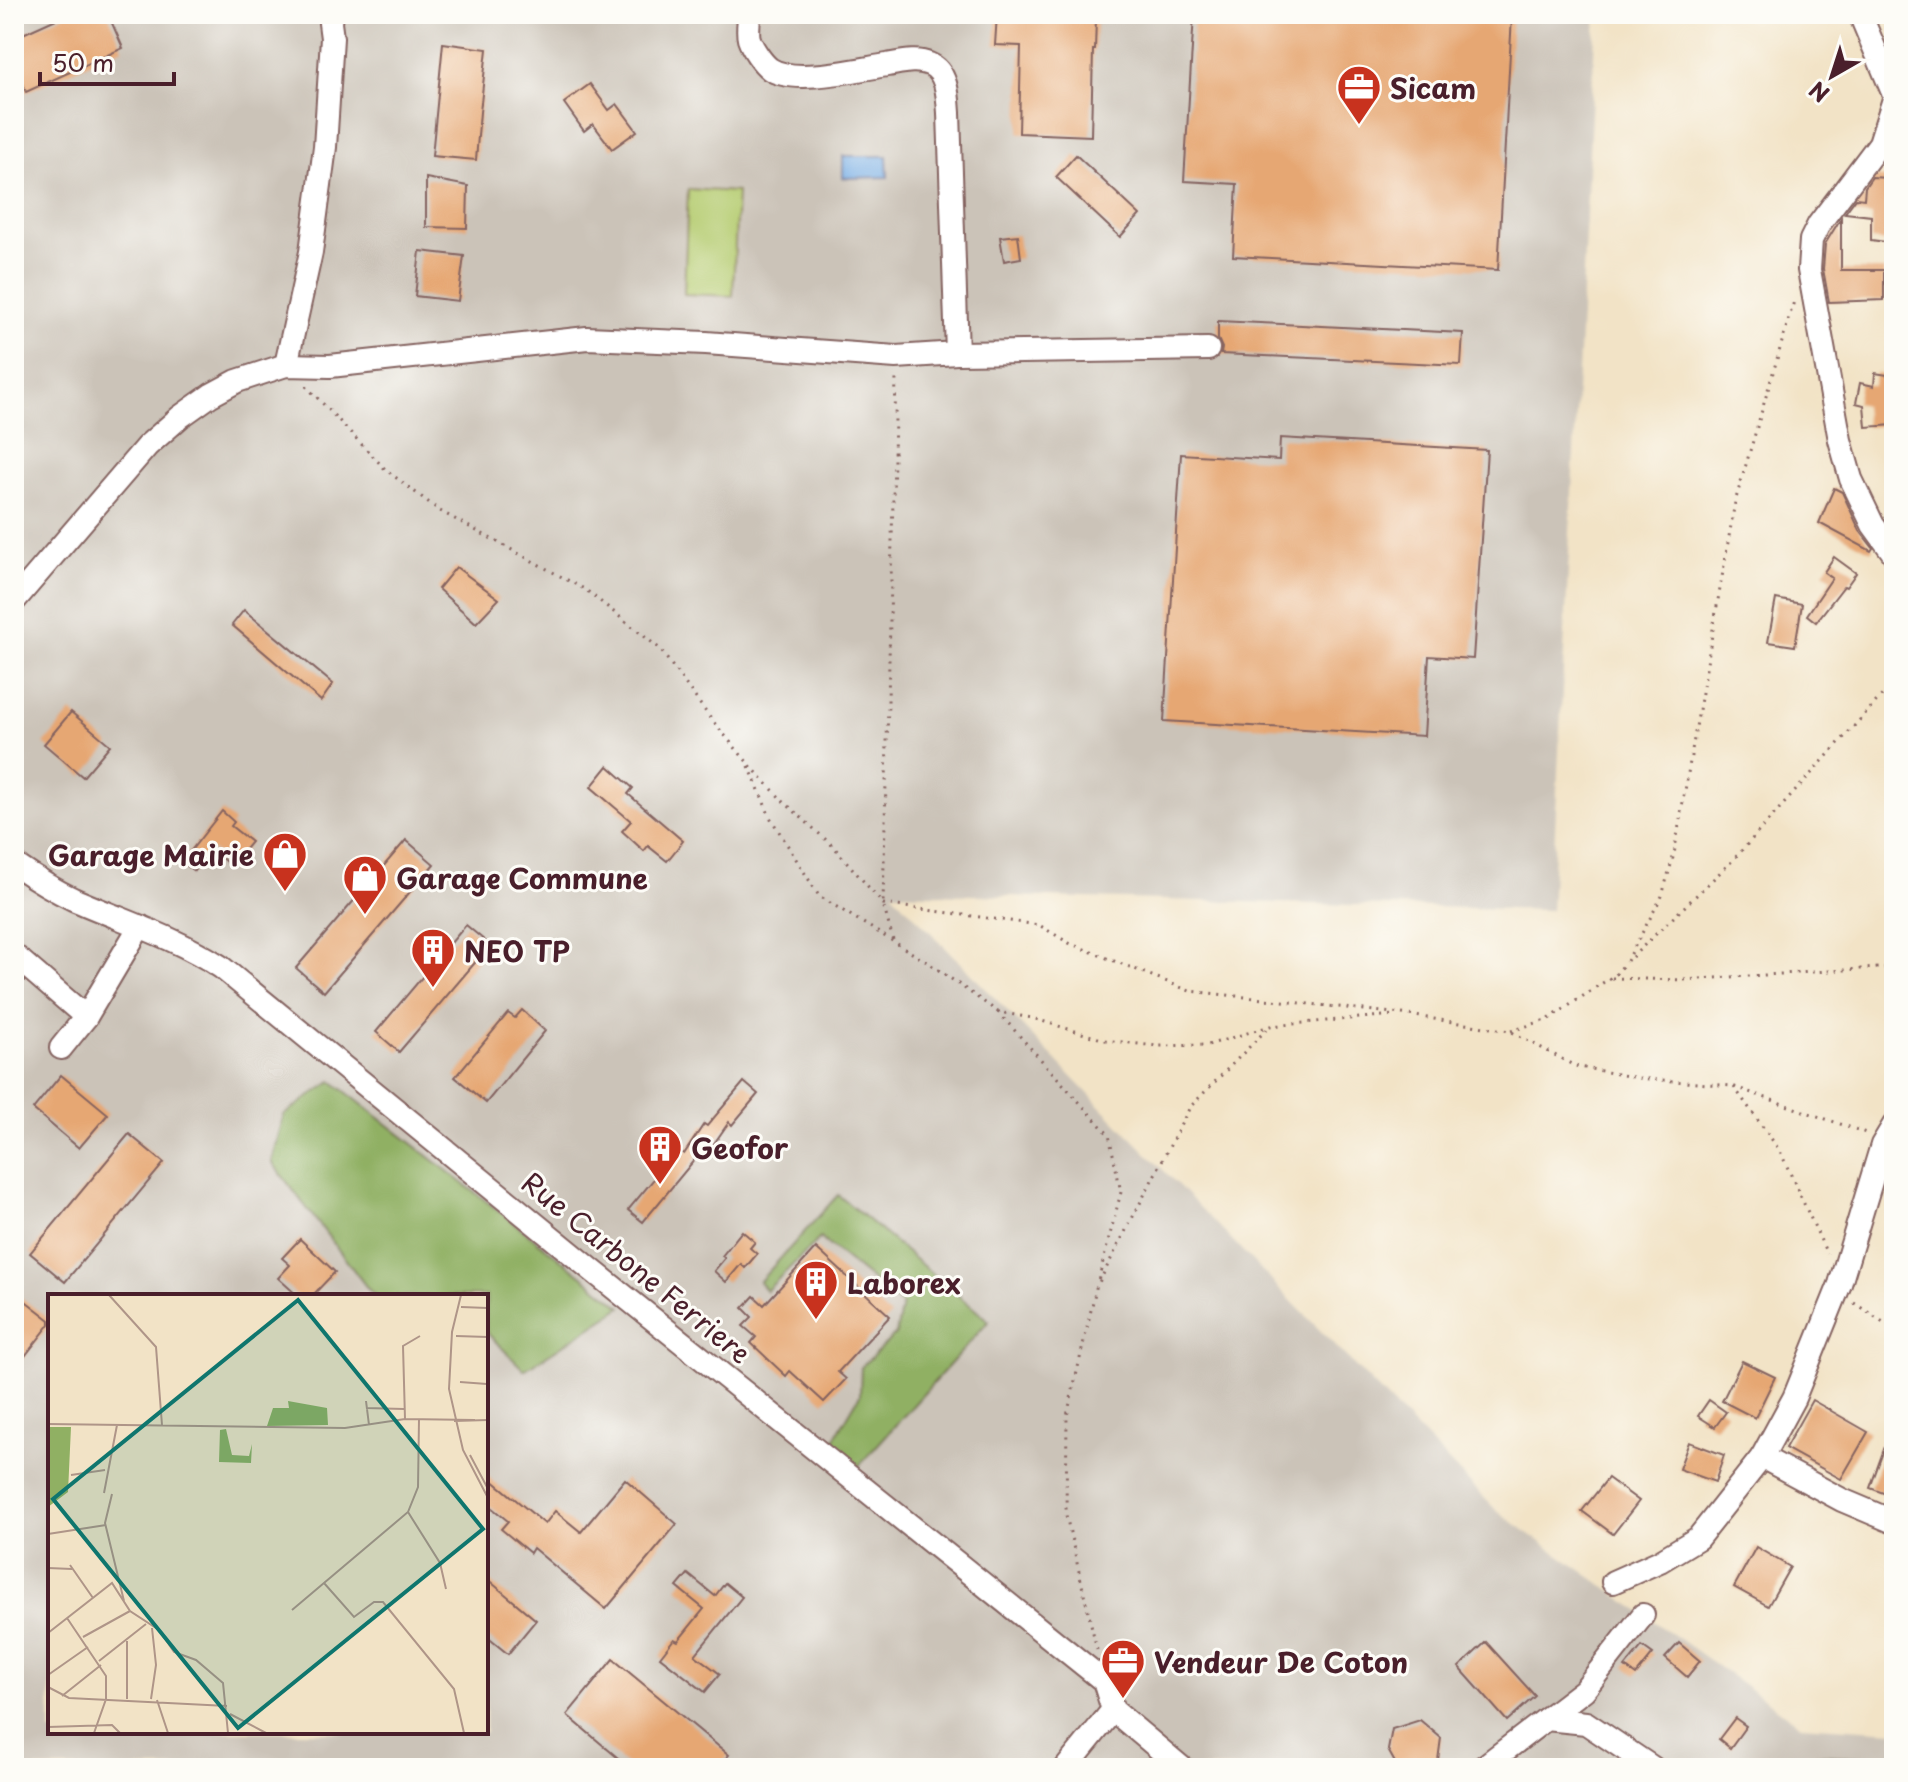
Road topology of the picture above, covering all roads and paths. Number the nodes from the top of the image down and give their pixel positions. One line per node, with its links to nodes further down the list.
1 (331, 14): 10 (street)
2 (749, 14): 8 (street)
3 (1860, 14): 4 (street)
4 (1894, 97): 5 (street)
5 (1887, 149): 11 (street)
6 (1794, 299): 20 (path)
7 (1208, 349): 8 (street)
8 (957, 353): 9 (street)
9 (896, 357): 10 (street); 16 (path)
10 (286, 365): 12 (street); 14 (path)
11 (1894, 554)
12 (14, 601)
13 (1894, 682): 20 (path)
14 (748, 763): 16 (path); 18 (path)
15 (14, 864): 17 (street, Rue Carbone Ferriere)
16 (883, 904): 18 (path); 24 (path)
17 (140, 926): 25 (street); 39 (street, Rue Carbone Ferriere)
18 (893, 941): 23 (path)
19 (14, 955): 25 (street)
20 (1627, 961): 22 (path)
21 (1894, 967): 22 (path)
22 (1608, 978): 27 (path)
23 (998, 1012): 26 (path); 32 (path)
24 (1402, 1014): 26 (path); 27 (path)
25 (86, 1017): 28 (street)
26 (1270, 1026): 32 (path)
27 (1510, 1031): 29 (path)
28 (61, 1048)
29 (1732, 1086): 30 (path); 31 (path)
30 (1889, 1132): 31 (street)
31 (1840, 1284): 33 (path); 34 (street)
32 (1096, 1288): 38 (path)
33 (1894, 1329)
34 (1762, 1457): 35 (street); 36 (street)
35 (1894, 1522)
36 (1613, 1582)
37 (1643, 1615): 40 (street)
38 (1097, 1651)
39 (1113, 1710): 41 (street); 42 (street, Rue Carbone Ferriere)
40 (1546, 1719): 43 (street); 44 (street)
41 (1066, 1768)
42 (1182, 1768)
43 (1482, 1768)
44 (1653, 1768)

